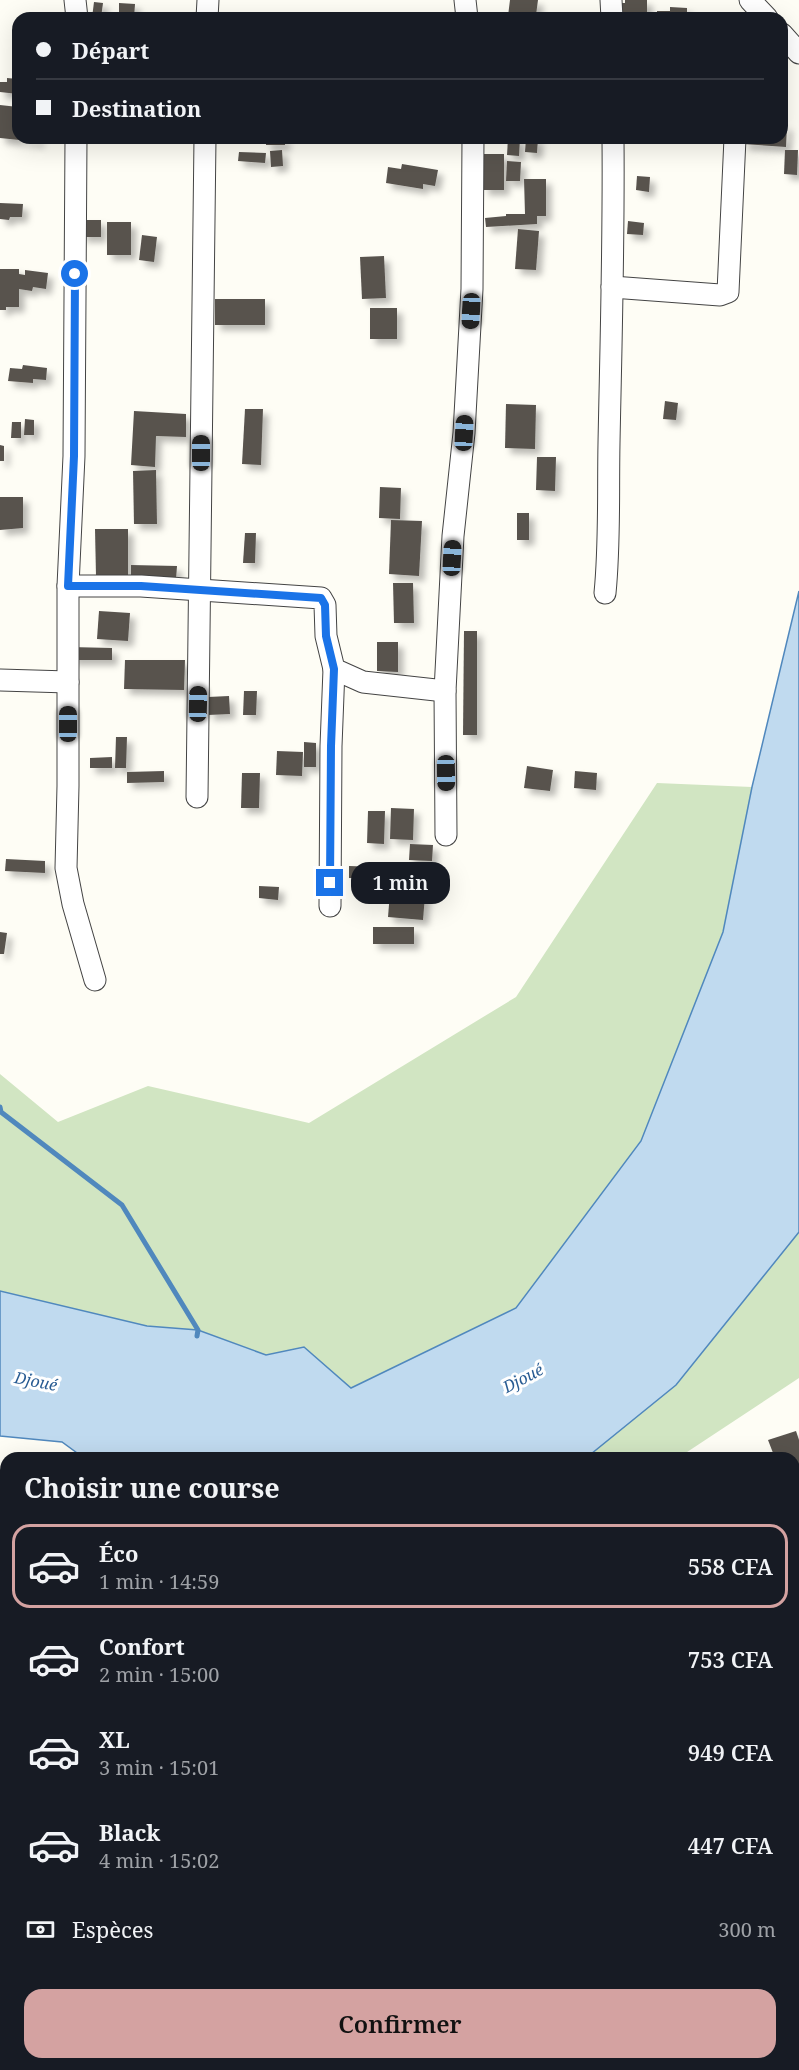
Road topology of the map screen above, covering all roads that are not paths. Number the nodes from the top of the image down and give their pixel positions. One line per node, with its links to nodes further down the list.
1 (749, 0): 2 (street)
2 (761, 12)
3 (788, 41): 4 (street)
4 (799, 53)
5 (76, 144): 11 (street)
6 (205, 144): 12 (street)
7 (473, 144): 17 (street)
8 (613, 144): 10 (street)
9 (735, 144): 10 (street)
10 (612, 287): 13 (street)
11 (68, 586): 12 (street); 16 (street)
12 (200, 590): 14 (street); 18 (street)
13 (605, 592)
14 (334, 669): 17 (street); 20 (street)
15 (0, 680): 16 (street)
16 (68, 682): 21 (street)
17 (445, 690): 19 (street)
18 (197, 797)
19 (446, 835)
20 (330, 906)
21 (95, 980)

